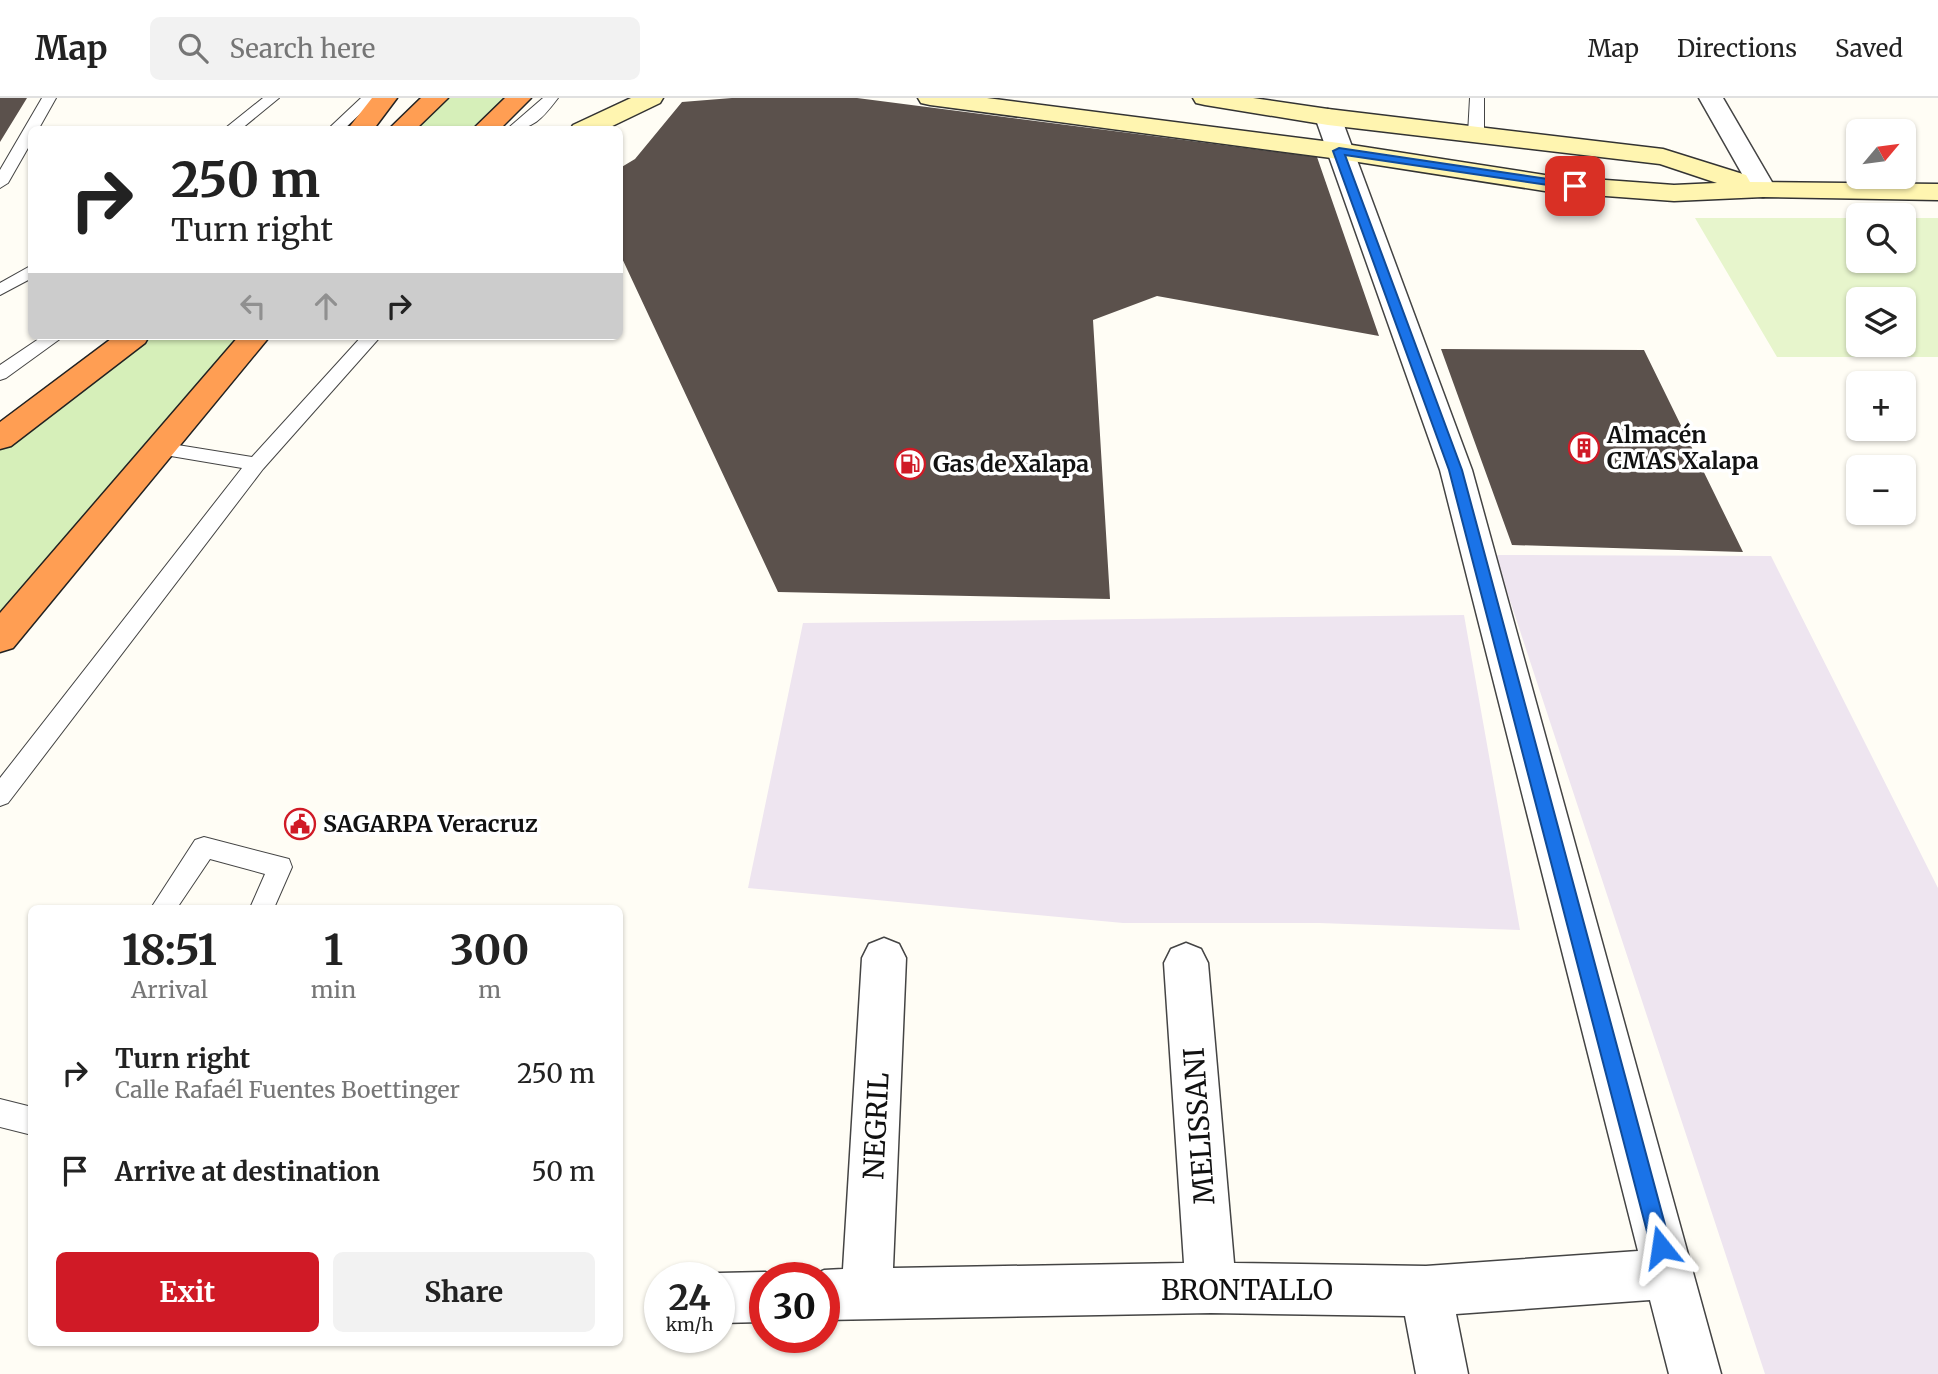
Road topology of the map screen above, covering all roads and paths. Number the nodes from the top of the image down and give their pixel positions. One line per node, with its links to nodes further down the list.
1 (49, 98): 14 (lane)
2 (272, 98): 15 (lane)
3 (370, 98): 16 (lane)
4 (385, 98): 17 (highway)
5 (436, 98): 18 (highway)
6 (519, 98): 19 (highway)
7 (551, 98): 20 (lane)
8 (651, 98): 21 (street)
9 (930, 98): 23 (street)
10 (1205, 98): 13 (street)
11 (1477, 98): 24 (lane)
12 (1711, 98): 26 (street)
13 (1248, 101): 23 (street)
14 (33, 126)
15 (235, 126)
16 (338, 126)
17 (362, 126)
18 (404, 126)
19 (488, 126)
20 (519, 126)
21 (591, 126)
22 (28, 134): 25 (lane)
23 (1334, 134): 24 (street); 26 (street); 44 (street)
24 (1476, 134): 26 (street)
25 (0, 183)
26 (1763, 189): 27 (street)
27 (1938, 192)
28 (28, 272): 29 (lane)
29 (0, 290)
30 (49, 340): 34 (lane)
31 (129, 340): 35 (highway)
32 (252, 340): 36 (highway)
33 (368, 340): 37 (lane)
34 (0, 374)
35 (0, 438)
36 (159, 448): 37 (lane); 38 (highway)
37 (256, 464): 39 (lane)
38 (0, 638)
39 (0, 796)
40 (165, 905): 41 (lane)
41 (263, 905)
42 (884, 958): 47 (street, NEGRIL)
43 (1186, 963): 45 (street, MELISSANI)
44 (1668, 1274): 46 (street, BRONTALLO); 49 (street)
45 (1211, 1288): 46 (street, BRONTALLO); 47 (street, BRONTALLO)
46 (1426, 1292): 48 (street)
47 (846, 1294)
48 (1442, 1374)
49 (1695, 1374)

